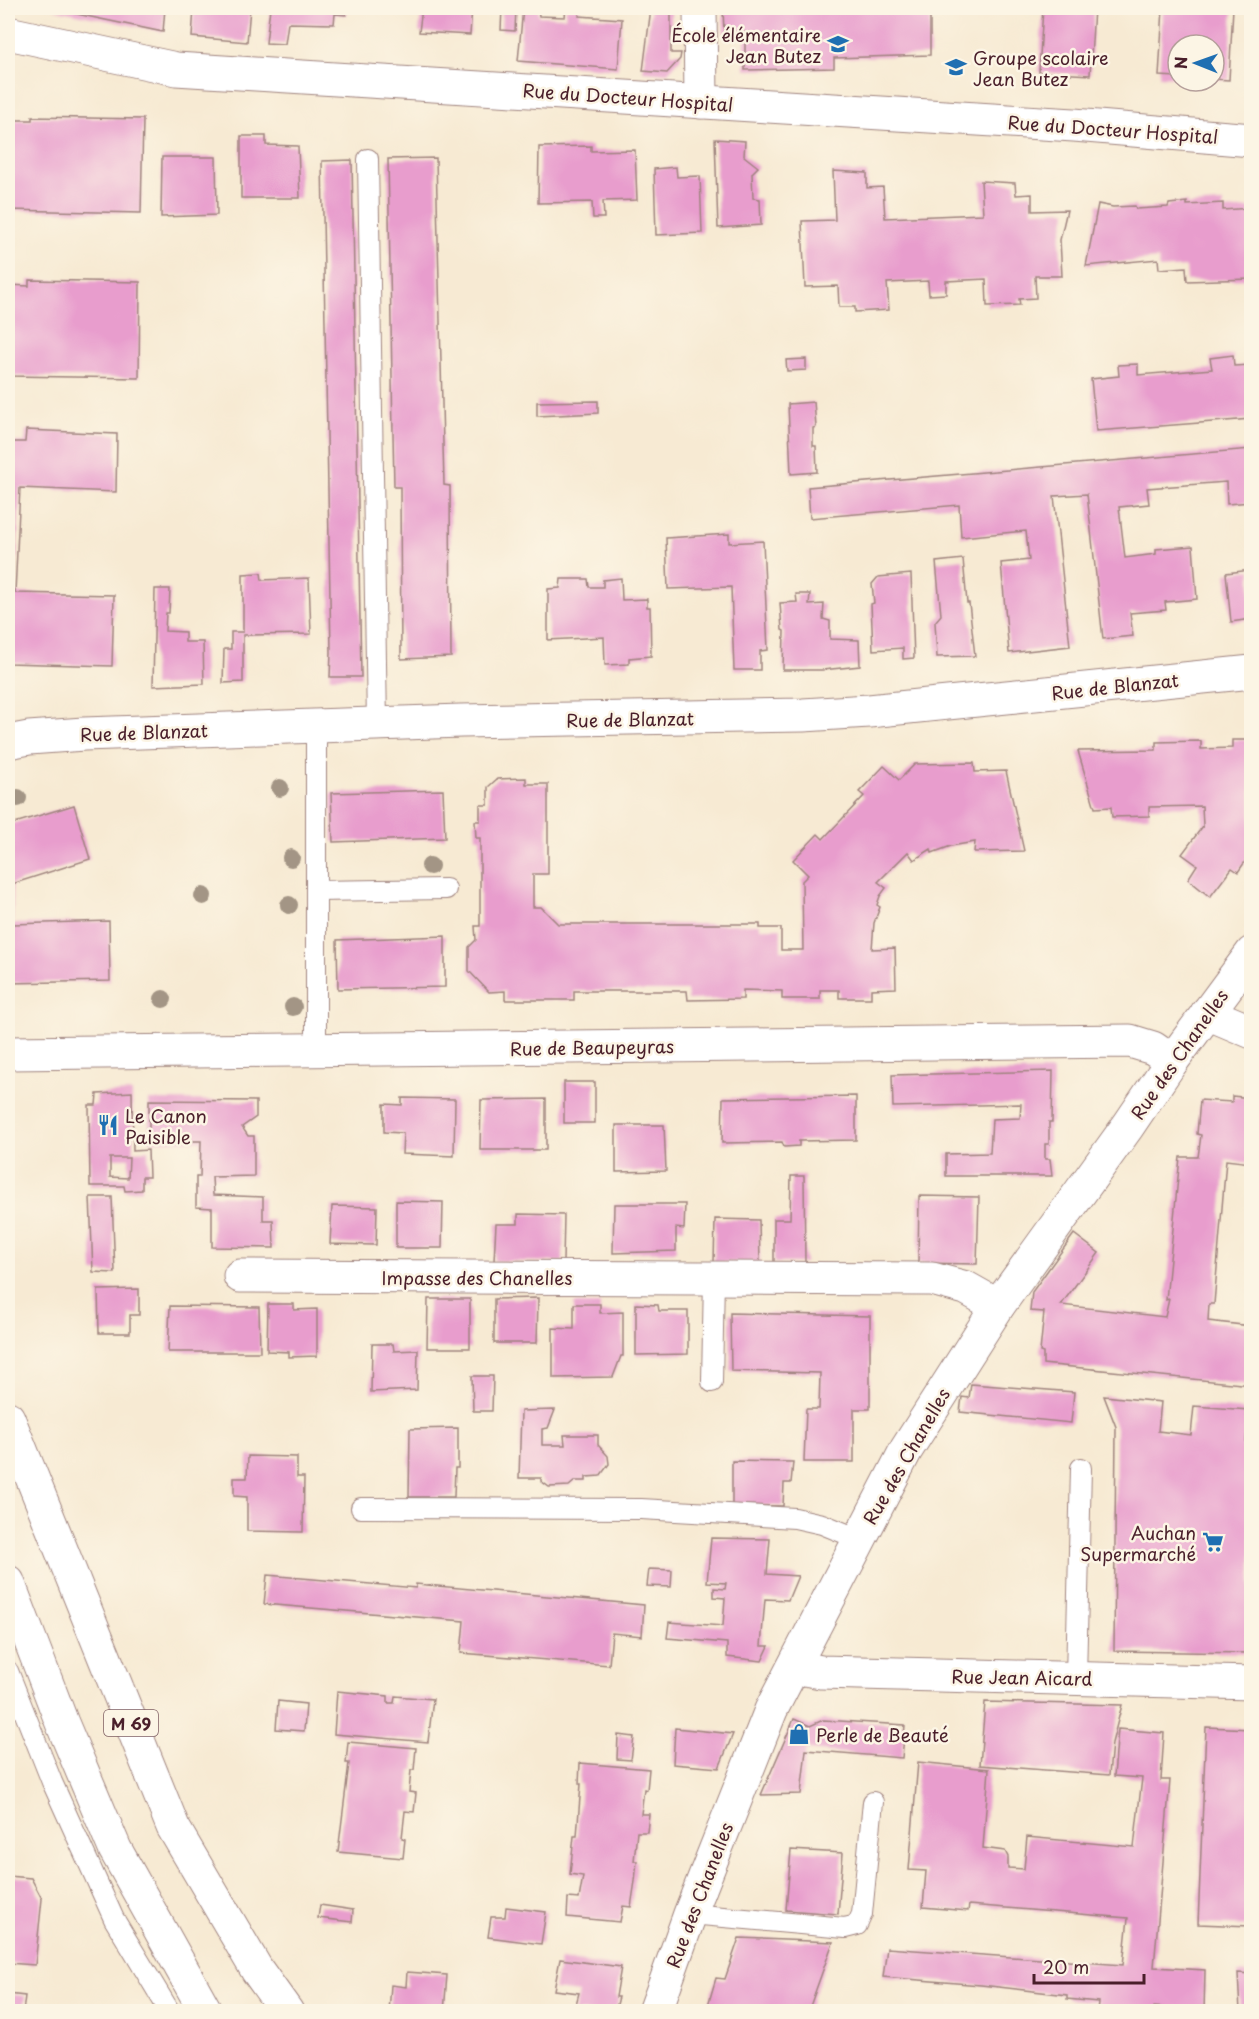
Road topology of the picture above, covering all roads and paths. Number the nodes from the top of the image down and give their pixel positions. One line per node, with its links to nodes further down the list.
1 (700, 8): 3 (street)
2 (8, 33): 3 (street, Rue du Docteur Hospital)
3 (701, 102): 4 (street, Rue du Docteur Hospital)
4 (1251, 140)
5 (368, 159): 7 (lane)
6 (1251, 672): 7 (street, Rue de Blanzat)
7 (377, 724): 8 (street, Rue de Blanzat)
8 (316, 726): 9 (street, Rue de Blanzat); 11 (lane)
9 (8, 742)
10 (446, 889): 11 (lane)
11 (316, 891): 15 (lane)
12 (1251, 953): 13 (street, Rue des Chanelles)
13 (1207, 1013): 14 (street); 17 (street, Rue des Chanelles)
14 (1251, 1032)
15 (316, 1050): 16 (street, Rue de Beaupeyras); 17 (street, Rue de Beaupeyras)
16 (8, 1053)
17 (1172, 1061): 20 (street, Rue des Chanelles)
18 (240, 1276): 19 (street, Impasse des Chanelles)
19 (714, 1278): 20 (street, Impasse des Chanelles); 21 (lane)
20 (998, 1306): 25 (street, Rue des Chanelles)
21 (712, 1382)
22 (8, 1418): 35 (street, M 69)
23 (1082, 1468): 29 (lane)
24 (361, 1508): 25 (lane)
25 (859, 1539): 27 (street, Rue des Chanelles)
26 (8, 1582): 34 (street)
27 (794, 1667): 29 (street, Rue Jean Aicard); 32 (street, Rue des Chanelles)
28 (8, 1671): 33 (lane)
29 (1076, 1678): 30 (street, Rue Jean Aicard)
30 (1251, 1683)
31 (873, 1802): 32 (lane)
32 (690, 1914): 36 (street, Rue des Chanelles)
33 (170, 2012)
34 (206, 2012)
35 (287, 2012)
36 (654, 2012)

